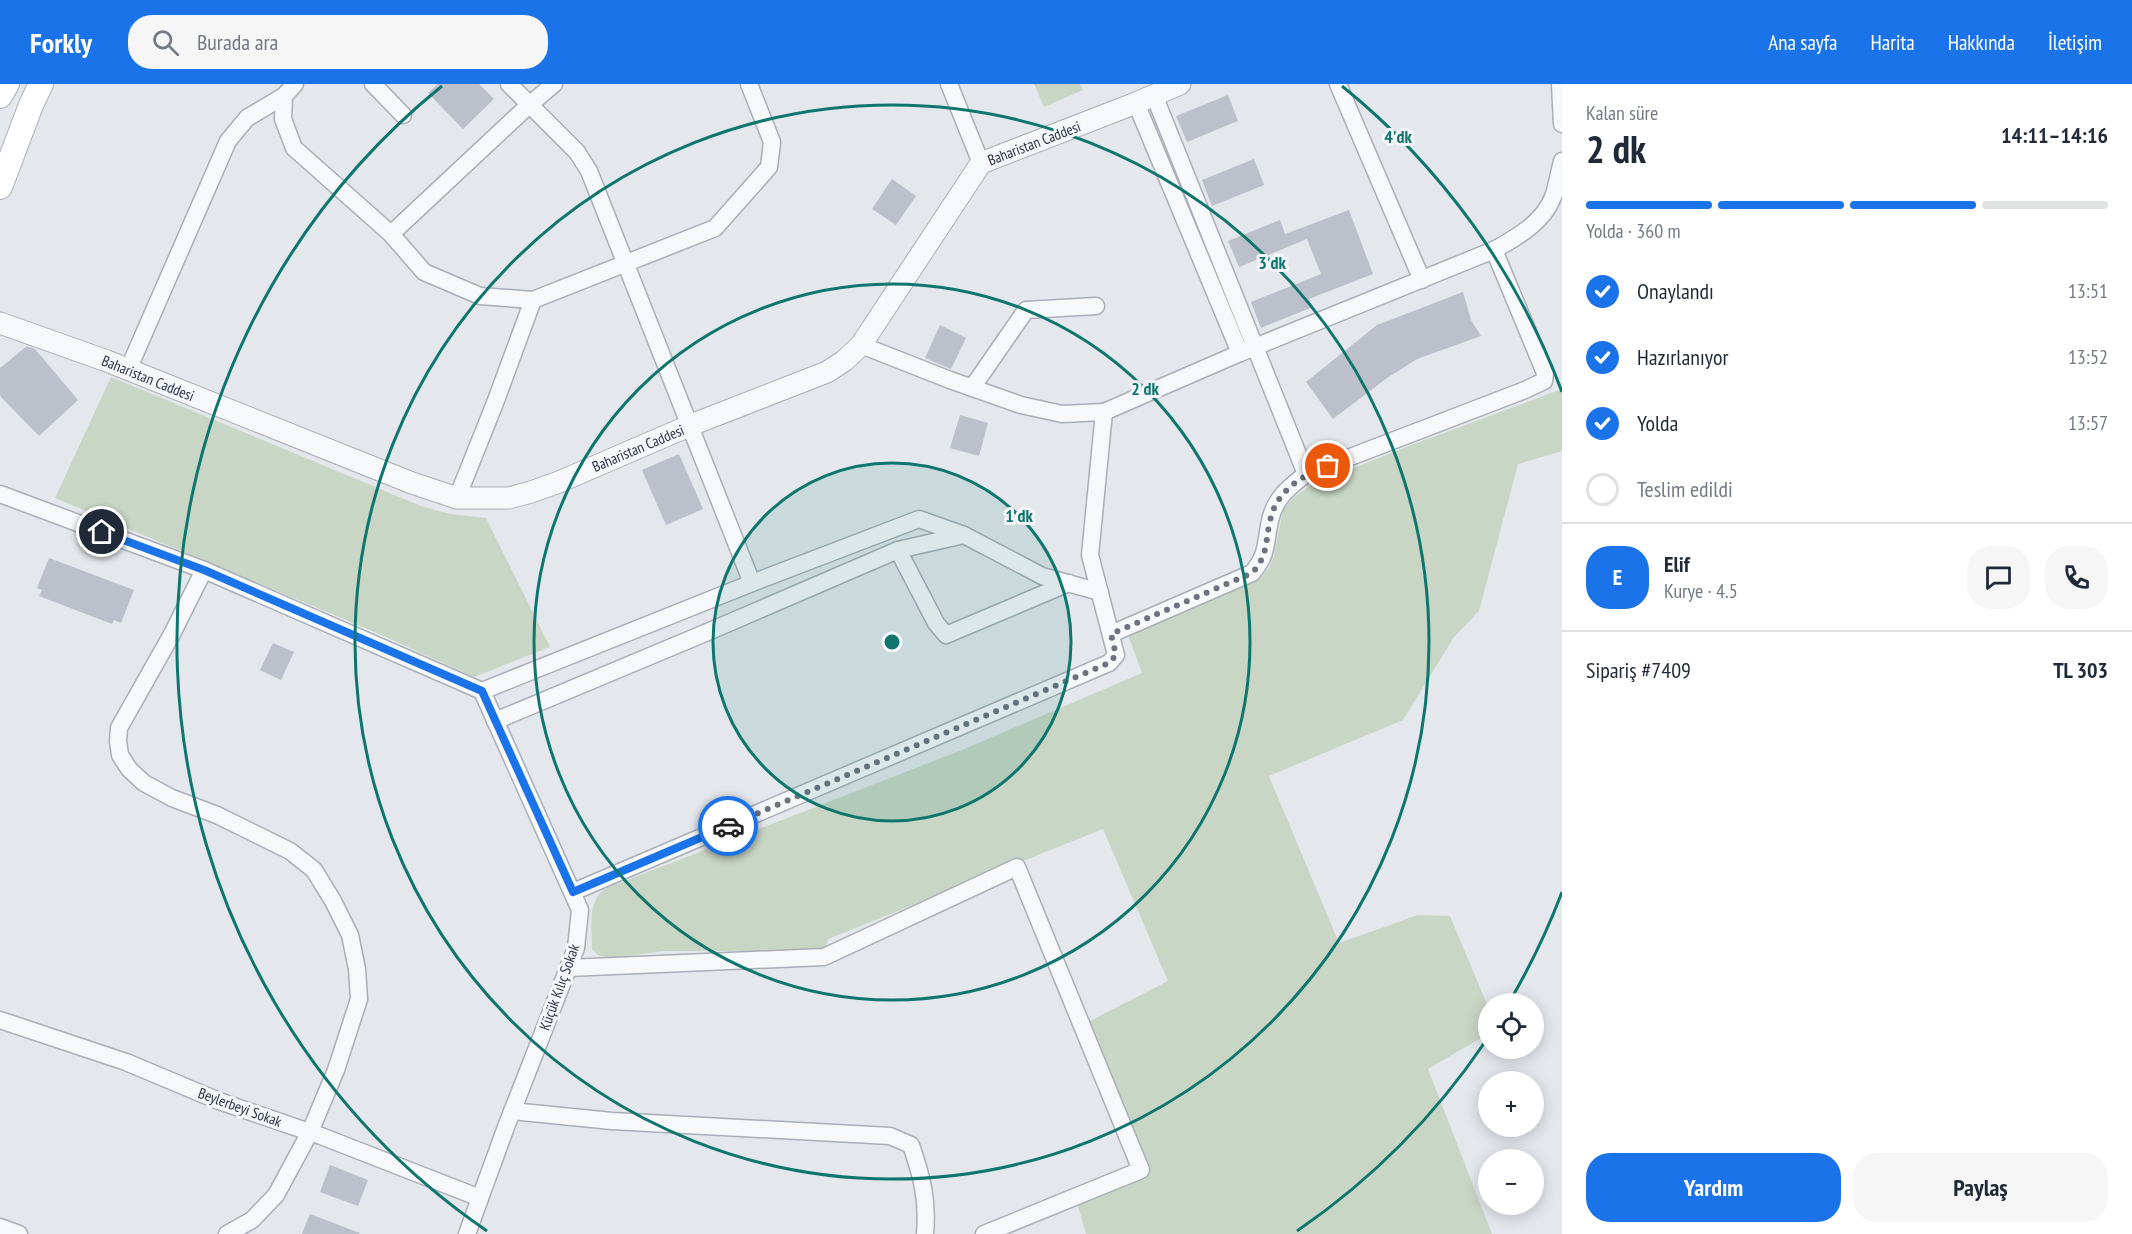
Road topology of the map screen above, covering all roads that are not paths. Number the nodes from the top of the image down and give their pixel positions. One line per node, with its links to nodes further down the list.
1 (7, 84): 12 (main road)
2 (41, 84): 19 (main road)
3 (373, 84): 15 (street)
4 (509, 84): 14 (street)
5 (554, 84): 14 (street)
6 (749, 84): 22 (street)
7 (949, 84): 18 (street)
8 (1180, 84): 13 (street, Baharistan Caddesi)
9 (1338, 84): 23 (street)
10 (1560, 84): 16 (street)
11 (289, 90): 20 (street); 29 (street)
12 (0, 96)
13 (1145, 99): 18 (street, Baharistan Caddesi); 28 (street)
14 (528, 106): 20 (street); 22 (street)
15 (404, 116)
16 (1562, 123)
17 (1562, 160): 21 (street)
18 (981, 162): 27 (street, Baharistan Caddesi)
19 (0, 186)
20 (391, 234): 24 (street)
21 (1494, 250): 23 (street); 33 (street)
22 (625, 262): 24 (street); 32 (street)
23 (1422, 280): 28 (street)
24 (533, 300): 35 (street)
25 (1096, 306): 30 (street)
26 (0, 323): 29 (street, Baharistan Caddesi)
27 (861, 345): 30 (street); 32 (street, Baharistan Caddesi)
28 (1247, 350): 31 (street); 33 (street)
29 (128, 370): 35 (street, Baharistan Caddesi)
30 (972, 388): 31 (street)
31 (1104, 412): 41 (street)
32 (691, 425): 35 (street, Baharistan Caddesi); 39 (street)
33 (1306, 474): 42 (street)
34 (0, 494): 38 (street)
35 (456, 498)
36 (964, 535): 37 (street); 39 (street); 40 (street)
37 (898, 550): 40 (street); 44 (street)
38 (204, 570): 43 (street); 49 (street)
39 (752, 583): 43 (street)
40 (1069, 583): 41 (street)
41 (1100, 592): 42 (street)
42 (1111, 634): 45 (street)
43 (482, 691): 44 (street, Küçük Kılıç Sokak)
44 (495, 721): 45 (street, Küçük Kılıç Sokak)
45 (573, 892): 46 (street, Küçük Kılıç Sokak)
46 (568, 968): 48 (street, Küçük Kılıç Sokak); 56 (street)
47 (0, 1020): 49 (street, Beylerbeyi Sokak)
48 (512, 1111): 50 (street, Küçük Kılıç Sokak); 55 (street)
49 (310, 1132): 50 (street, Beylerbeyi Sokak); 53 (street)
50 (480, 1198): 54 (street, Küçük Kılıç Sokak)
51 (0, 1227): 52 (street)
52 (19, 1234)
53 (227, 1234)
54 (467, 1234)
55 (925, 1234)
56 (984, 1234)

